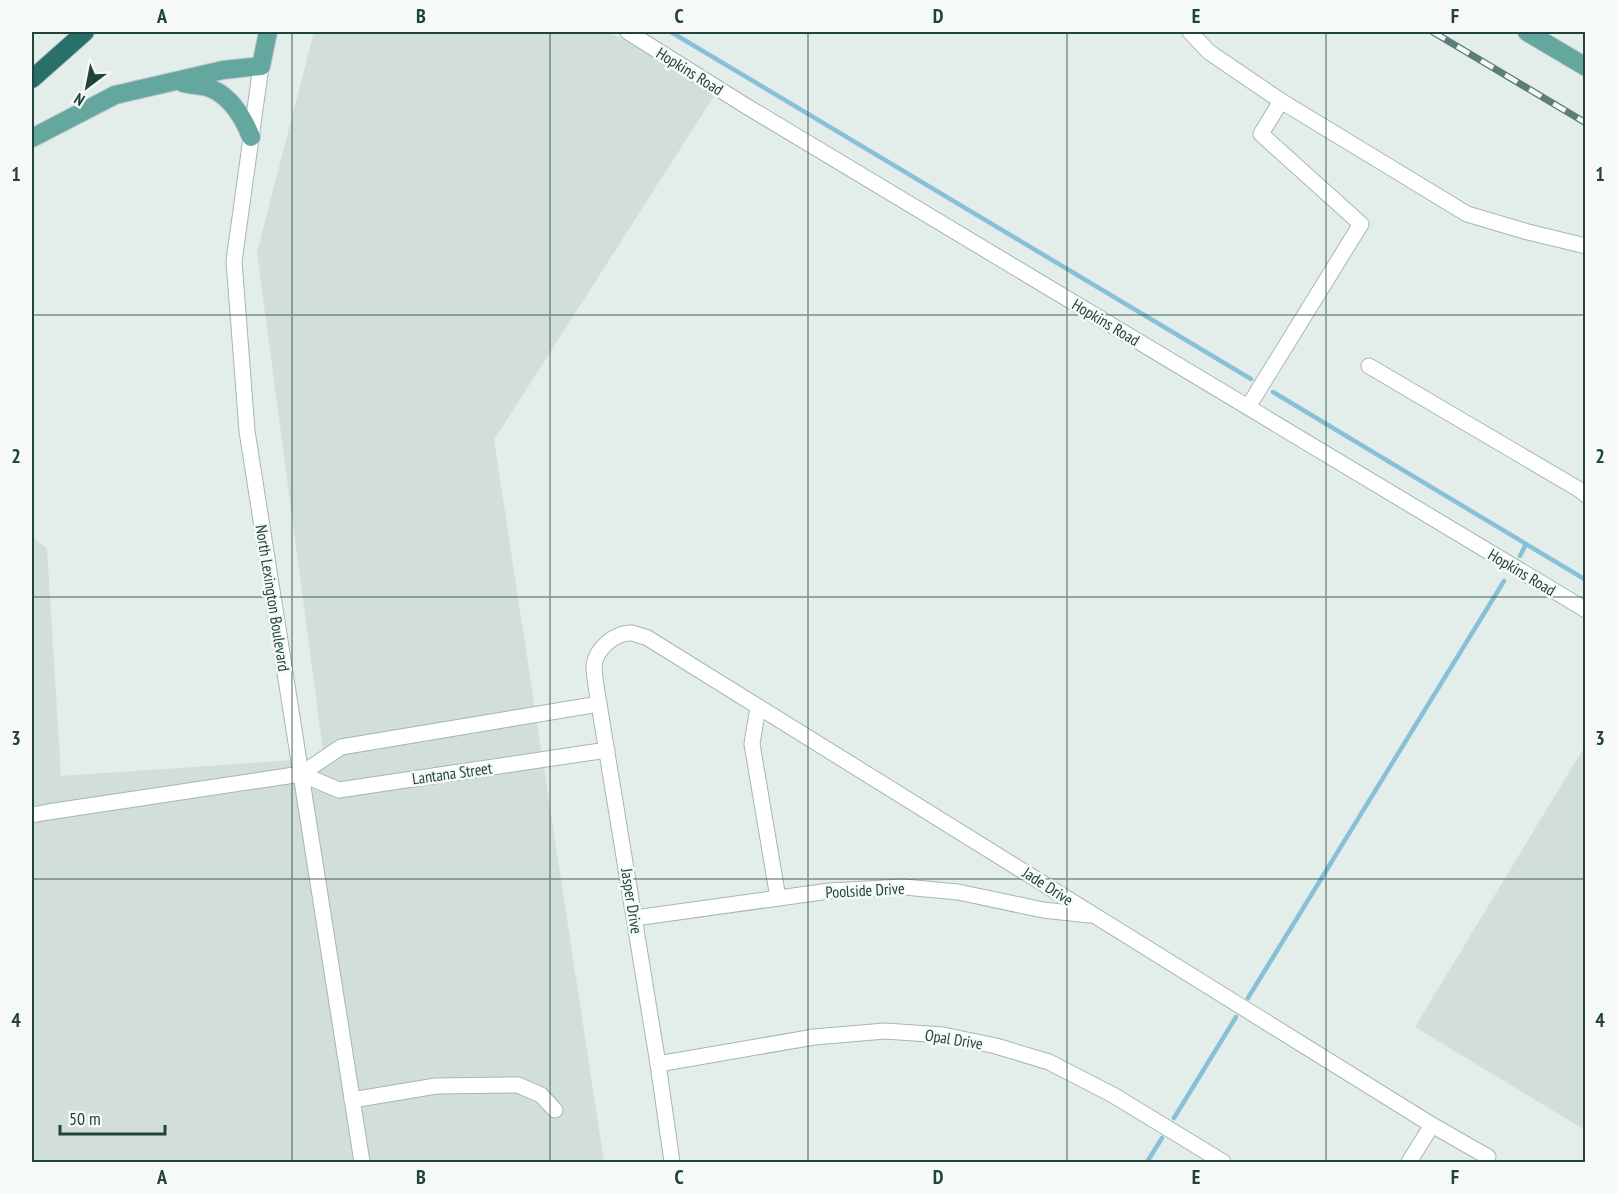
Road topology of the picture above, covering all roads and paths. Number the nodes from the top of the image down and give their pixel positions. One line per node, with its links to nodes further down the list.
1 (85, 32): 8 (highway)
2 (268, 32): 6 (main road, North Lexington Boulevard)
3 (628, 32): 15 (street, Hopkins Road)
4 (1190, 32): 10 (street)
5 (1527, 32): 7 (main road)
6 (261, 66): 9 (main road); 11 (street, North Lexington Boulevard)
7 (1586, 67)
8 (32, 79)
9 (172, 82): 11 (main road); 12 (main road)
10 (1281, 101): 13 (street); 15 (street)
11 (251, 136): 22 (street, North Lexington Boulevard)
12 (32, 138)
13 (1586, 246)
14 (1369, 366): 16 (street)
15 (1248, 407): 17 (street, Hopkins Road)
16 (1586, 495)
17 (1586, 610)
18 (606, 643): 19 (street, Jasper Drive); 20 (street, Jade Drive)
19 (599, 704): 21 (street, Jasper Drive); 22 (street)
20 (758, 707): 24 (street); 25 (street, Jade Drive)
21 (607, 750): 22 (street, Lantana Street); 26 (street, Jasper Drive)
22 (301, 774): 23 (street); 28 (street, North Lexington Boulevard)
23 (32, 815)
24 (778, 898): 25 (street, Poolside Drive); 26 (street, Poolside Drive)
25 (1095, 916): 30 (street, Jade Drive)
26 (635, 918): 27 (street, Jasper Drive)
27 (658, 1064): 33 (street, Jasper Drive); 34 (street, Opal Drive)
28 (352, 1100): 29 (street); 32 (street, North Lexington Boulevard)
29 (555, 1110)
30 (1432, 1125): 31 (street, Jade Drive); 35 (street)
31 (1488, 1157)
32 (362, 1162)
33 (672, 1162)
34 (1223, 1162)
35 (1408, 1162)

